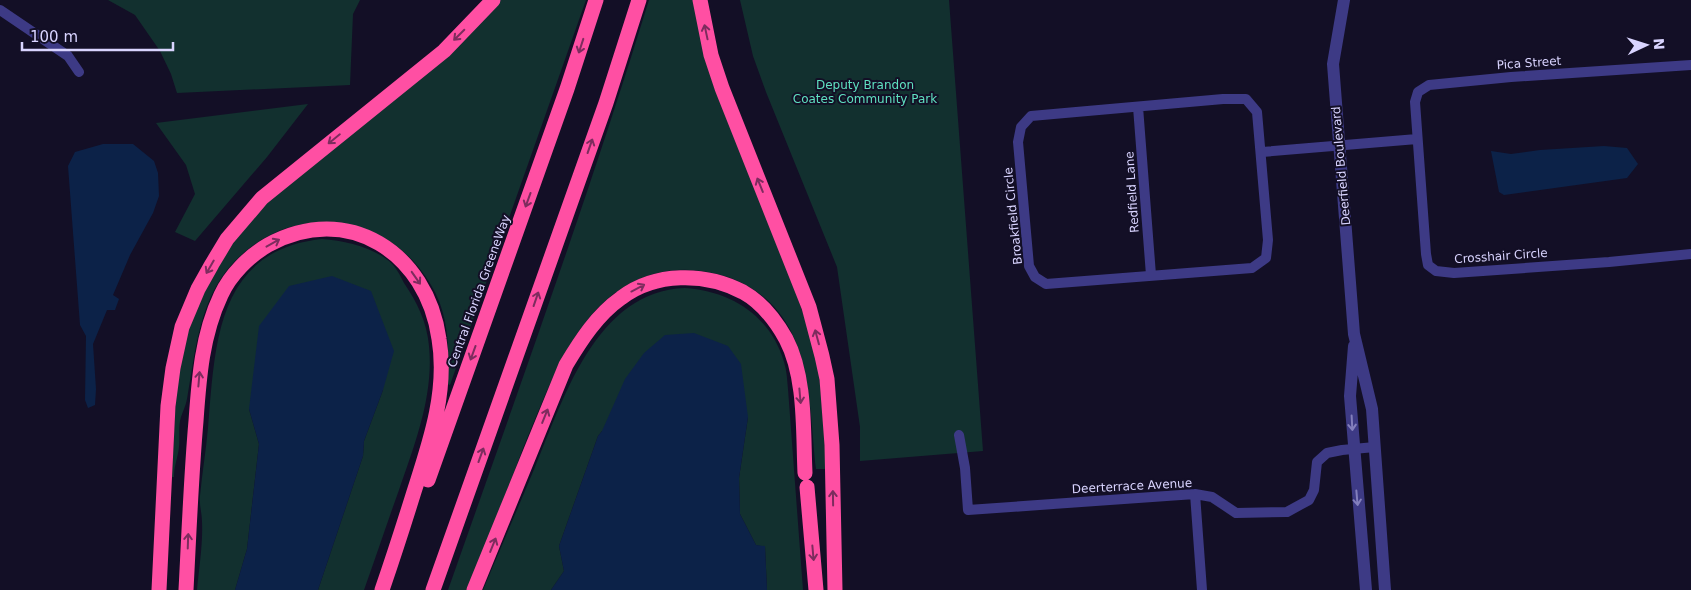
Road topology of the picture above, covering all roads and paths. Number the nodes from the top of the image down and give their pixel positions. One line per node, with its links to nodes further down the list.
1 (492, 0): 20 (highway, one-way to 20)
2 (596, 0): 23 (highway, Central Florida GreeneWay, one-way to 23)
3 (639, 0): 24 (highway, one-way to 3)
4 (700, 0): 27 (highway, one-way to 4)
5 (1344, 0): 11 (street, Deerfield Boulevard)
6 (0, 10): 8 (street)
7 (1691, 64): 10 (street, Pica Street)
8 (79, 72)
9 (1138, 107): 12 (street, Broakfield Circle); 14 (street, Redfield Lane); 14 (street, Broakfield Circle)
10 (1417, 139): 11 (street); 13 (street, Crosshair Circle)
11 (1339, 146): 12 (street); 15 (street, Deerfield Boulevard)
12 (1262, 152): 14 (street, Broakfield Circle)
13 (1691, 254)
14 (1151, 275)
15 (1354, 334): 17 (street, Deerfield Boulevard); 18 (street, Deerfield Boulevard, one-way to 18)
16 (959, 435): 19 (street, Deerterrace Avenue)
17 (1375, 447): 18 (street, Deerterrace Avenue); 30 (street, Deerfield Boulevard)
18 (1353, 449): 19 (street, Deerterrace Avenue); 29 (street, Deerfield Boulevard, one-way to 29)
19 (1195, 494): 28 (street)
20 (159, 590)
21 (186, 590): 22 (highway, one-way to 22)
22 (382, 590)
23 (387, 590)
24 (433, 590)
25 (474, 590): 26 (highway, one-way to 26)
26 (816, 590)
27 (835, 590)
28 (1202, 590)
29 (1366, 590)
30 (1385, 590)

